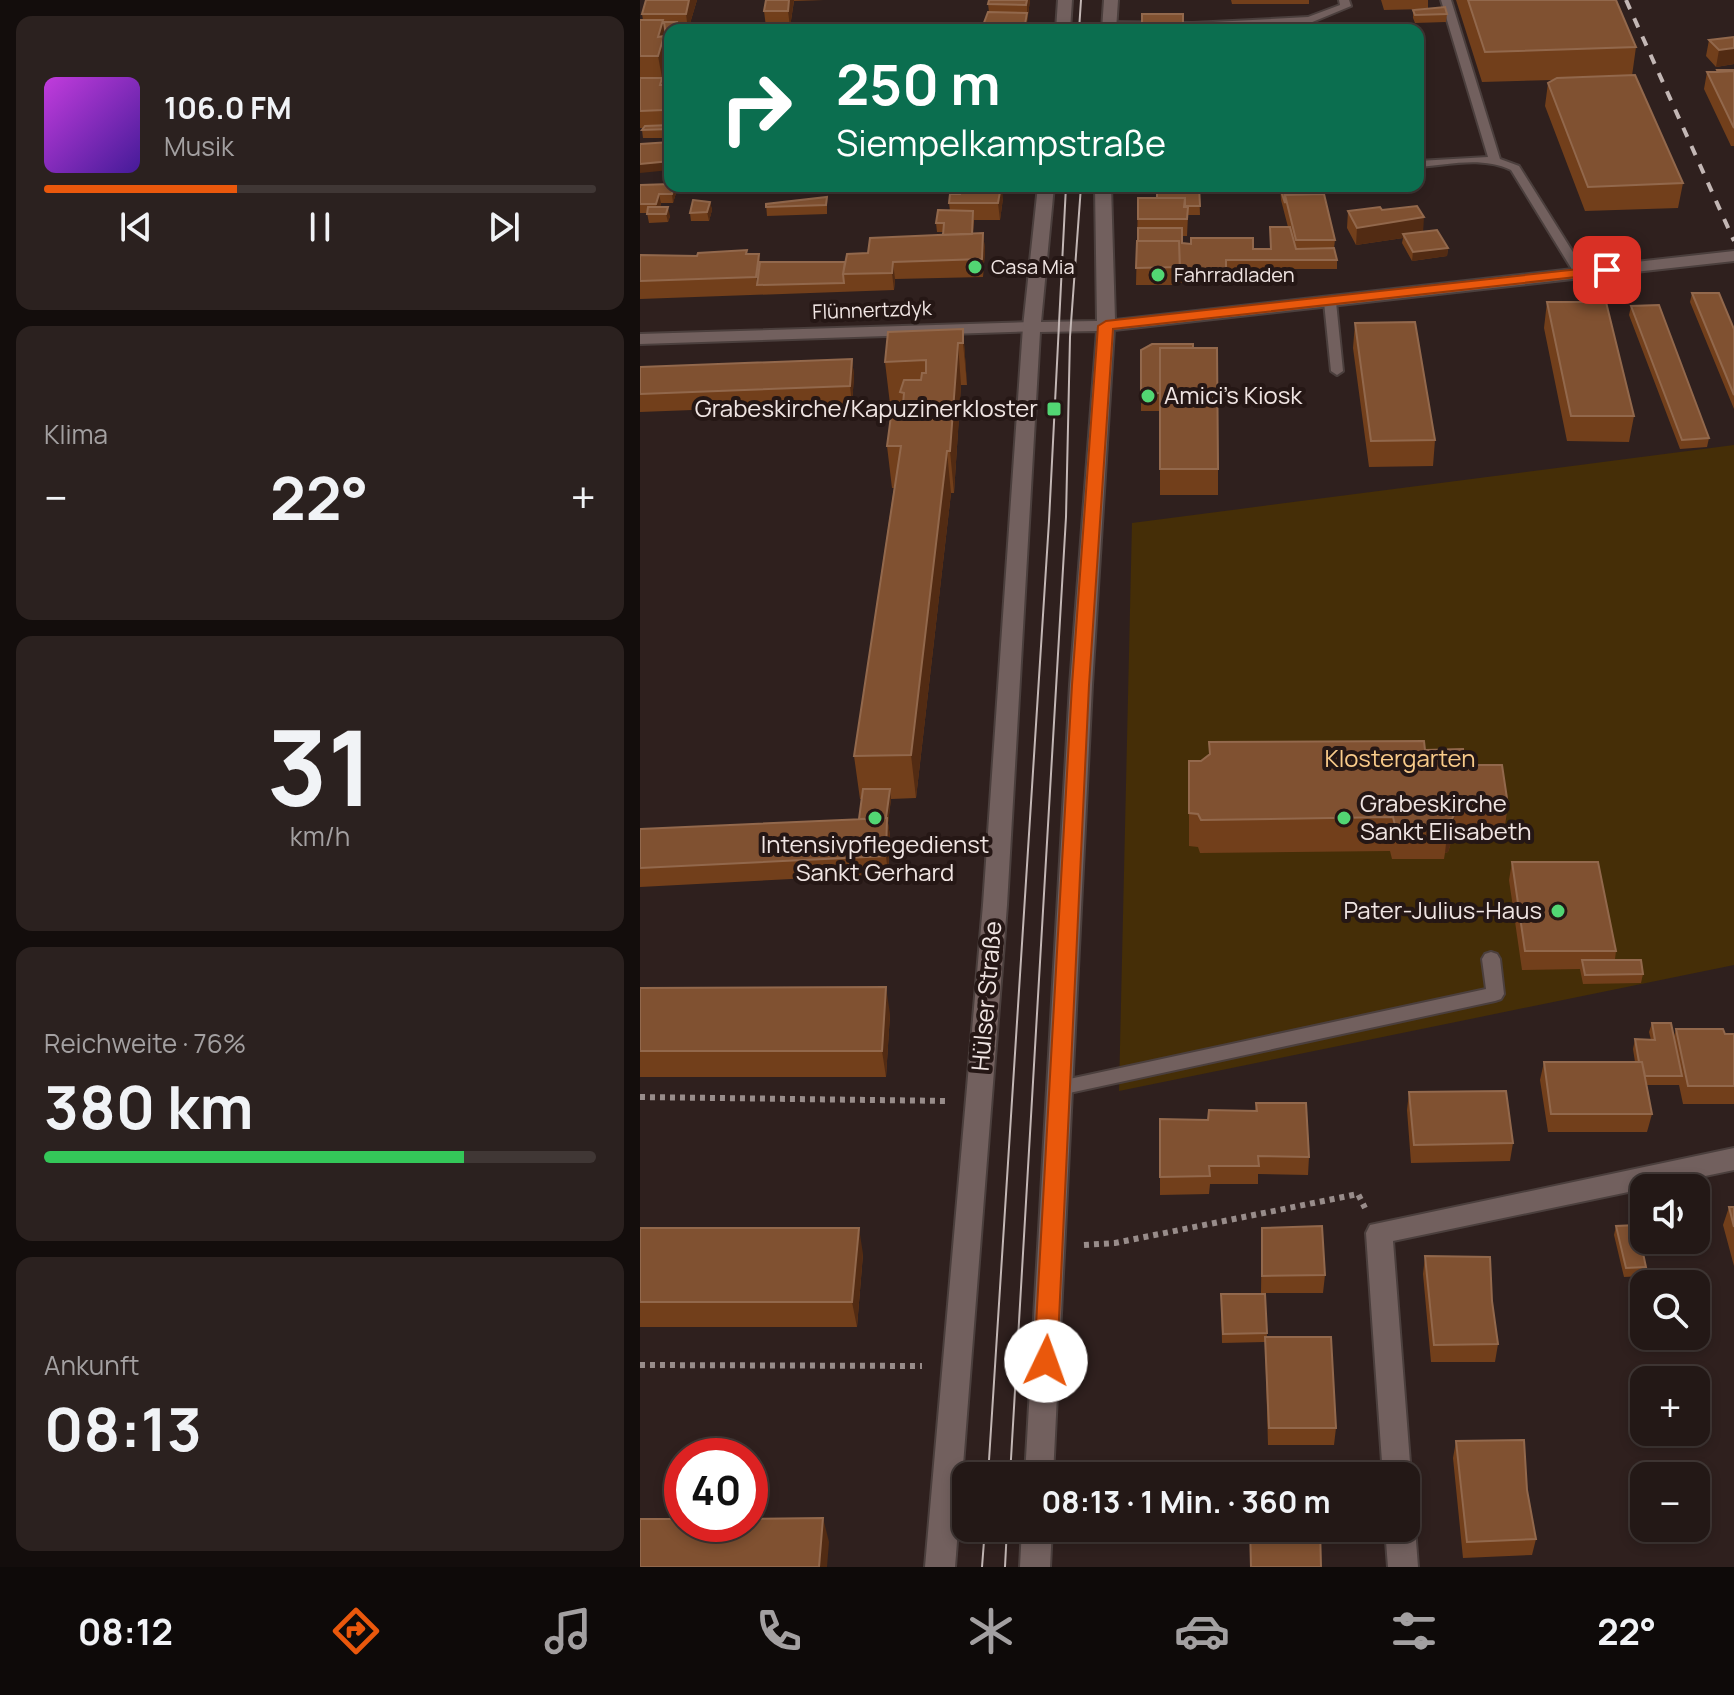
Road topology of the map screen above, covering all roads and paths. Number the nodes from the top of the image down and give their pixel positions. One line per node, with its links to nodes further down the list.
1 (1065, 0): 5 (street)
2 (1111, 0): 6 (street)
3 (1344, 0): 7 (lane)
4 (1446, 0): 8 (lane)
5 (1063, 24)
6 (1109, 24)
7 (1232, 24)
8 (1495, 161): 9 (lane); 13 (lane)
9 (1424, 164)
10 (1045, 192): 16 (street, Hülser Straße)
11 (1103, 192): 15 (street)
12 (1734, 256): 13 (street, Flünnertzdyk)
13 (1580, 273): 14 (street, Flünnertzdyk)
14 (1330, 302): 15 (street, Flünnertzdyk); 18 (lane)
15 (1106, 326): 16 (street, Flünnertzdyk); 20 (street)
16 (1032, 327): 17 (street, Flünnertzdyk); 22 (street, Hülser Straße)
17 (640, 339)
18 (1337, 371)
19 (1491, 959): 20 (lane)
20 (1060, 1088): 25 (street)
21 (640, 1097): 22 (path)
22 (978, 1101): 27 (street, Hülser Straße)
23 (1734, 1159): 24 (street)
24 (1379, 1233): 25 (path); 29 (street)
25 (1052, 1247): 28 (street)
26 (640, 1365): 27 (path)
27 (955, 1366): 32 (street, Hülser Straße)
28 (1040, 1462)
29 (1396, 1462)
30 (1036, 1542): 33 (street)
31 (1401, 1542): 34 (street)
32 (940, 1567)
33 (1035, 1567)
34 (1403, 1567)

